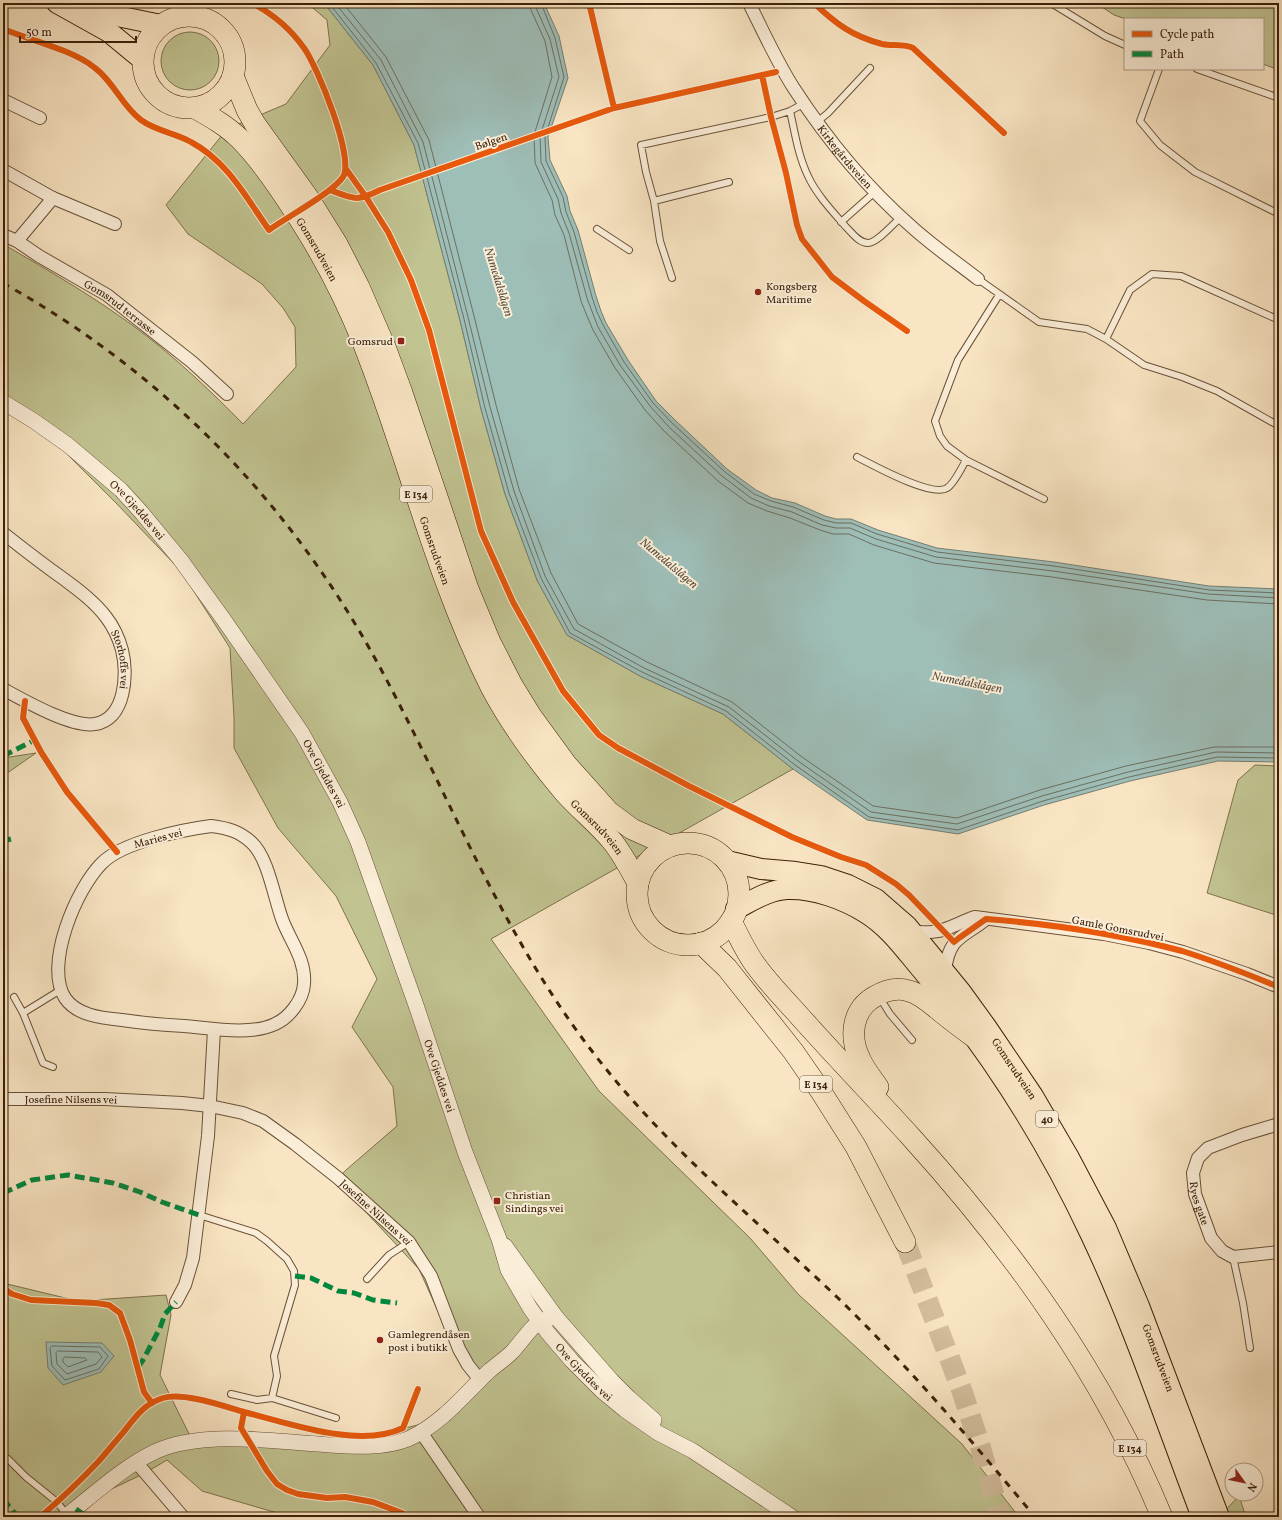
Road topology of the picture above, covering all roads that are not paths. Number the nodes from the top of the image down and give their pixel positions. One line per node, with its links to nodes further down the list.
1 (57, 3): 10 (main road)
2 (90, 3): 7 (main road)
3 (176, 3): 7 (highway, E 134)
4 (208, 3): 8 (highway, E 134)
5 (749, 3): 17 (street, Kirkegårdsveien)
6 (1051, 3): 9 (lane)
7 (164, 23): 8 (highway, E 134); 10 (highway, E 134)
8 (216, 24): 14 (highway, E 134)
9 (1124, 45)
10 (143, 60): 18 (highway, E 134)
11 (870, 68): 21 (lane)
12 (1159, 70): 27 (lane)
13 (1200, 70): 15 (lane)
14 (233, 76): 18 (highway, E 134); 48 (highway, Gomsrudveien / E 134)
15 (1279, 98)
16 (3, 100): 20 (street)
17 (805, 103): 19 (lane); 21 (street, Kirkegårdsveien)
18 (196, 108): 50 (highway, Gomsrudveien / E 134)
19 (790, 111): 26 (lane); 29 (lane)
20 (40, 118)
21 (817, 122): 24 (street, Kirkegårdsveien)
22 (3, 170): 25 (street)
23 (728, 182): 26 (lane)
24 (876, 191): 28 (street, Kirkegårdsveien); 29 (lane)
25 (53, 198): 30 (street); 33 (street)
26 (654, 201): 35 (lane)
27 (1279, 214)
28 (901, 217): 29 (lane); 36 (street, Kirkegårdsveien)
29 (841, 222)
30 (115, 224)
31 (597, 229): 34 (lane)
32 (3, 235): 33 (street, Gomsrud terrasse)
33 (17, 241): 40 (street, Gomsrud terrasse)
34 (629, 250)
35 (672, 278)
36 (978, 278): 37 (lane)
37 (999, 295): 39 (lane); 44 (lane)
38 (1279, 320): 39 (lane)
39 (1106, 338): 42 (lane)
40 (227, 394)
41 (3, 402): 70 (street, Ove Gjeddes vei)
42 (1279, 426)
43 (857, 457): 44 (lane)
44 (966, 460): 45 (lane)
45 (1044, 499)
46 (3, 533): 47 (street, Storhoffs vei)
47 (3, 689)
48 (670, 846): 49 (highway); 50 (highway)
49 (727, 861): 51 (highway); 53 (main road, Gomsrudveien / 40)
50 (638, 884): 54 (highway)
51 (734, 915): 54 (highway); 62 (main road, Gomsrudveien / 40); 68 (highway, E 134)
52 (986, 919): 53 (street, Gamle Gomsrudvei); 55 (street); 56 (street, Gamle Gomsrudvei)
53 (911, 932): 55 (main road, Gomsrudveien / 40)
54 (701, 943): 72 (highway, E 134)
55 (944, 971): 94 (main road, Gomsrudveien / 40)
56 (1279, 987)
57 (62, 989): 60 (lane); 61 (street, Maries vei); 61 (street, Maries vei)
58 (878, 995): 62 (highway, E 134); 63 (lane); 68 (highway, E 134)
59 (14, 997): 60 (lane)
60 (23, 1013): 64 (lane)
61 (214, 1030): 66 (street)
62 (974, 1037): 93 (main road, Gomsrudveien / 40)
63 (912, 1040)
64 (53, 1067)
65 (3, 1099): 66 (street, Josefine Nilsens vei)
66 (210, 1106): 69 (street); 71 (street, Josefine Nilsens vei)
67 (1279, 1124): 74 (street, Ryes gate)
68 (910, 1136): 92 (highway, E 134)
69 (199, 1215): 76 (street); 82 (lane)
70 (499, 1239): 77 (street, Ove Gjeddes vei); 78 (street, Ove Gjeddes vei)
71 (409, 1242): 75 (lane); 80 (street, Josefine Nilsens vei)
72 (906, 1242)
73 (1279, 1252): 74 (street)
74 (1232, 1257): 79 (lane)
75 (367, 1279)
76 (176, 1302)
77 (556, 1317): 78 (street); 85 (street, Ove Gjeddes vei)
78 (544, 1327): 80 (street); 85 (street, Ove Gjeddes vei)
79 (1250, 1348)
80 (480, 1380): 84 (street)
81 (231, 1394): 82 (lane)
82 (272, 1398): 83 (lane)
83 (336, 1418)
84 (421, 1432): 87 (street); 90 (street)
85 (693, 1451): 91 (street, Ove Gjeddes vei)
86 (8, 1458): 88 (lane)
87 (136, 1462): 88 (street); 89 (street)
88 (66, 1516)
89 (183, 1517)
90 (479, 1517)
91 (792, 1517)
92 (1162, 1517)
93 (1202, 1517)
94 (1219, 1517)

